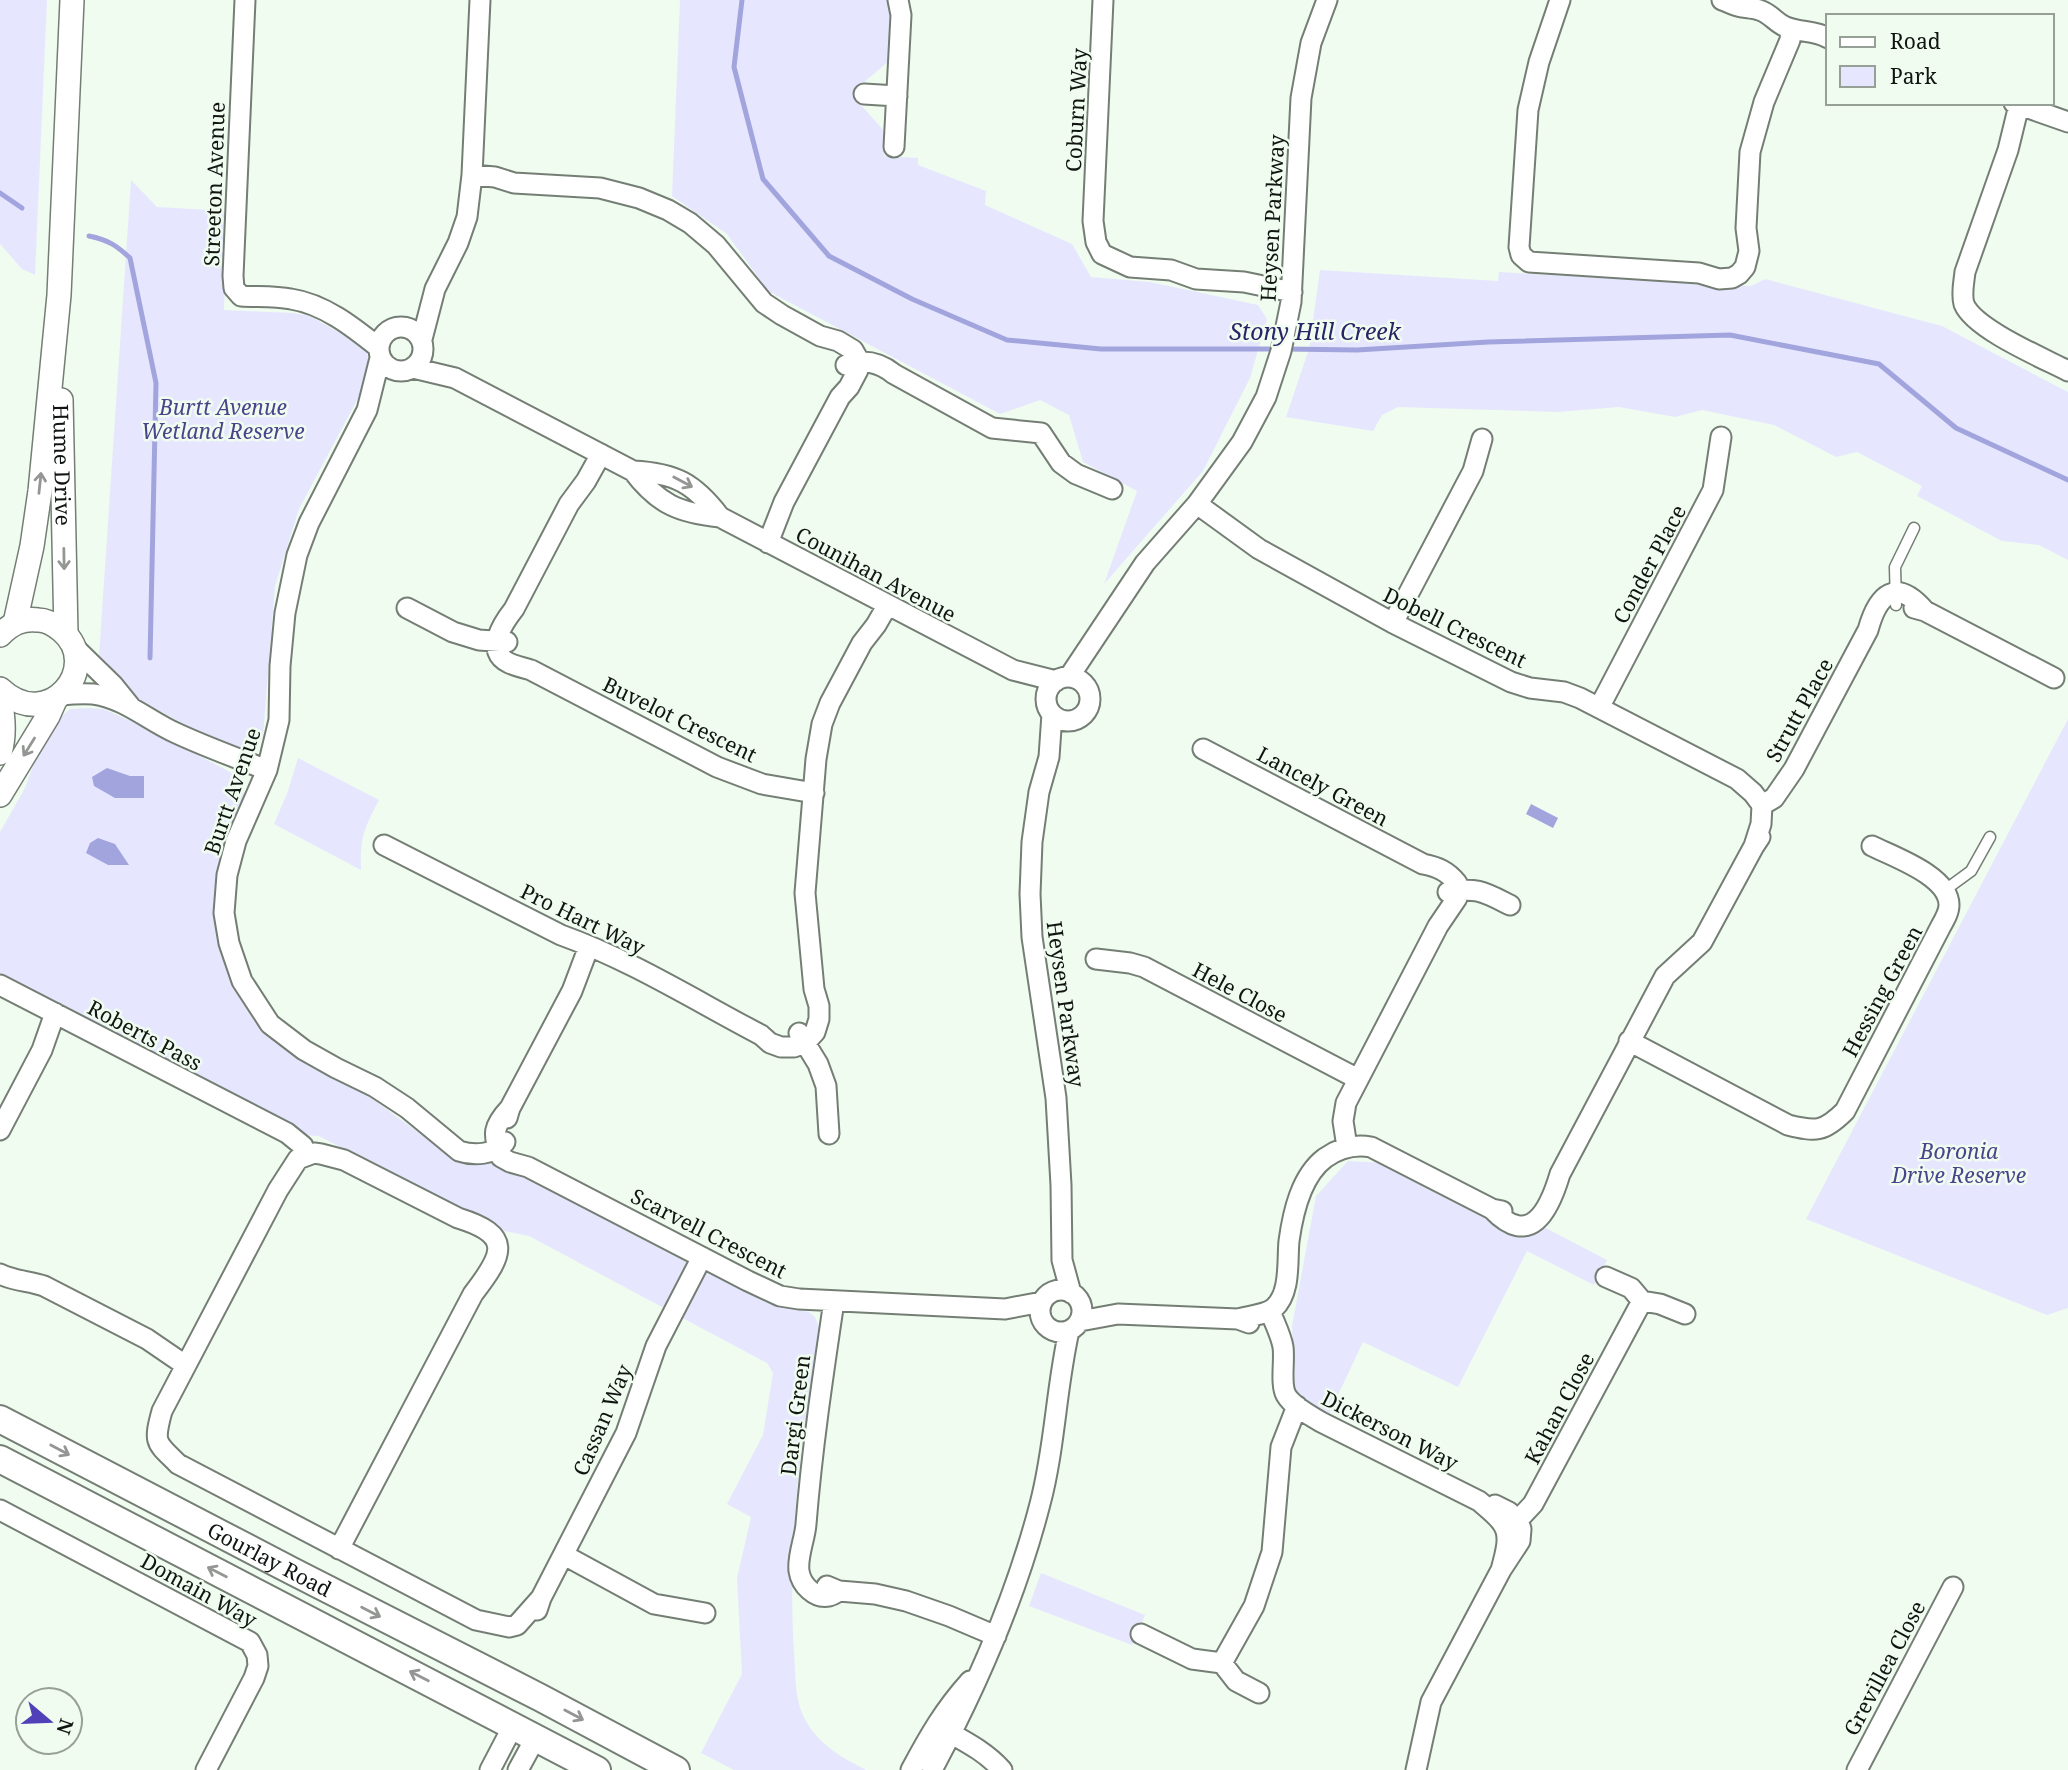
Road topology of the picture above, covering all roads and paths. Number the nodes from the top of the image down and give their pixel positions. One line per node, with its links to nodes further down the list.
1 (72, 0): 19 (street, Hume Drive)
2 (245, 0): 20 (street, Streeton Avenue)
3 (480, 0): 16 (street)
4 (1104, 0): 17 (street, Coburn Way)
5 (1327, 0): 17 (street, Heysen Parkway)
6 (1560, 0): 9 (street)
7 (1722, 0): 9 (street)
8 (901, 5): 12 (street)
9 (1788, 35): 10 (street)
10 (1826, 39)
11 (864, 94): 12 (street)
12 (897, 96): 15 (street)
13 (2020, 106): 14 (street); 26 (street)
14 (2068, 122)
15 (894, 147)
16 (472, 181): 18 (street); 24 (street)
17 (1292, 285): 34 (street, Heysen Parkway)
18 (435, 289): 21 (street); 22 (street)
19 (59, 295): 42 (street, Hume Drive, one-way to 19); 44 (street, Hume Drive, one-way to 44)
20 (349, 324): 21 (street, Streeton Avenue); 23 (street, Streeton Avenue)
21 (395, 328): 22 (street); 23 (street)
22 (422, 343): 25 (street); 27 (street, Counihan Avenue)
23 (379, 352): 25 (street); 28 (street, Burtt Avenue)
24 (854, 366): 33 (street); 37 (street)
25 (407, 370): 27 (street, Counihan Avenue); 28 (street, Burtt Avenue)
26 (2068, 371)
27 (455, 378): 31 (street, Counihan Avenue)
28 (367, 410): 60 (street, Burtt Avenue)
29 (1721, 437): 53 (street, Conder Place)
30 (1482, 439): 41 (street)
31 (596, 451): 32 (street, Counihan Avenue); 45 (street)
32 (634, 471): 35 (street, Counihan Avenue); 35 (street, Counihan Avenue, one-way to 35)
33 (1112, 489)
34 (1200, 500): 41 (street, Dobell Crescent); 43 (street, Heysen Parkway)
35 (720, 517): 37 (street, Counihan Avenue)
36 (1914, 528): 38 (lane)
37 (764, 541): 39 (street, Counihan Avenue)
38 (1896, 599): 47 (street); 63 (street, Strutt Place)
39 (883, 604): 46 (street, Counihan Avenue); 61 (street)
40 (407, 608): 45 (street)
41 (1393, 623): 53 (street, Dobell Crescent)
42 (6, 627): 44 (street)
43 (1097, 637): 48 (street, Heysen Parkway); 49 (street, Heysen Parkway)
44 (70, 640): 51 (street, Hume Drive); 55 (street)
45 (501, 641): 61 (street, Buvelot Crescent)
46 (1013, 670): 48 (street, Counihan Avenue); 54 (street, Counihan Avenue)
47 (2054, 678)
48 (1063, 679): 49 (street); 54 (street)
49 (1087, 688): 56 (street)
50 (0, 690): 51 (street)
51 (58, 697): 55 (street); 62 (street, one-way to 62)
52 (0, 701): 58 (street)
53 (1600, 706): 63 (street, Dobell Crescent)
54 (1049, 707): 56 (street); 59 (street, Heysen Parkway)
55 (132, 708): 60 (street)
56 (1072, 721): 59 (street, Heysen Parkway)
57 (1203, 749): 68 (street, Lancely Green)
58 (0, 753)
59 (1049, 757): 87 (street, Heysen Parkway)
60 (265, 776): 79 (street, Burtt Avenue)
61 (814, 793): 74 (street)
62 (0, 794)
63 (1768, 802): 75 (street)
64 (1990, 837): 67 (lane)
65 (384, 845): 70 (street, Pro Hart Way)
66 (1872, 846): 67 (street)
67 (1945, 890): 75 (street, Hessing Green)
68 (1452, 891): 69 (street); 76 (street)
69 (1510, 905)
70 (594, 948): 74 (street, Pro Hart Way); 79 (street)
71 (1096, 959): 76 (street, Hele Close)
72 (0, 985): 73 (street, Roberts Pass)
73 (60, 1016): 77 (street); 81 (street, Roberts Pass)
74 (801, 1038): 78 (street)
75 (1629, 1041): 80 (street)
76 (1358, 1079): 80 (street)
77 (0, 1130)
78 (829, 1133)
79 (499, 1144): 82 (street, Scarvell Crescent)
80 (1347, 1147): 89 (street)
81 (302, 1151): 90 (street, Cassan Way); 96 (street)
82 (702, 1257): 85 (street, Scarvell Crescent); 97 (street, Cassan Way)
83 (0, 1274): 90 (street)
84 (1606, 1277): 86 (street)
85 (834, 1301): 87 (street, Scarvell Crescent); 101 (street, Dargi Green)
86 (1642, 1301): 88 (street); 95 (street, Kahan Close)
87 (1061, 1311): 89 (street); 101 (street, Heysen Parkway)
88 (1685, 1314)
89 (1272, 1317): 91 (street, Dickerson Way)
90 (188, 1360): 96 (street, Cassan Way)
91 (1297, 1406): 95 (street, Dickerson Way); 102 (street)
92 (0, 1419): 104 (main road, Gourlay Road, one-way to 104)
93 (0, 1459): 106 (main road, Gourlay Road, one-way to 93)
94 (0, 1510): 107 (street, Domain Way)
95 (1511, 1522): 115 (street)
96 (339, 1549): 97 (street, Cassan Way)
97 (564, 1555): 99 (street)
98 (1953, 1587): 116 (street, Grevillea Close)
99 (705, 1613)
100 (1141, 1634): 102 (street)
101 (996, 1636): 105 (street, Heysen Parkway)
102 (1222, 1663): 103 (street)
103 (1259, 1693)
104 (541, 1698): 106 (main road); 111 (main road, Gourlay Road, one-way to 111)
105 (944, 1729): 112 (street, Heysen Parkway); 113 (street, Heysen Parkway); 114 (street)
106 (524, 1731): 108 (street); 109 (street); 110 (main road, Gourlay Road)
107 (206, 1770)
108 (490, 1770)
109 (518, 1770)
110 (597, 1770)
111 (676, 1770)
112 (911, 1770)
113 (932, 1770)
114 (1002, 1770)
115 (1416, 1770)
116 (1857, 1770)

